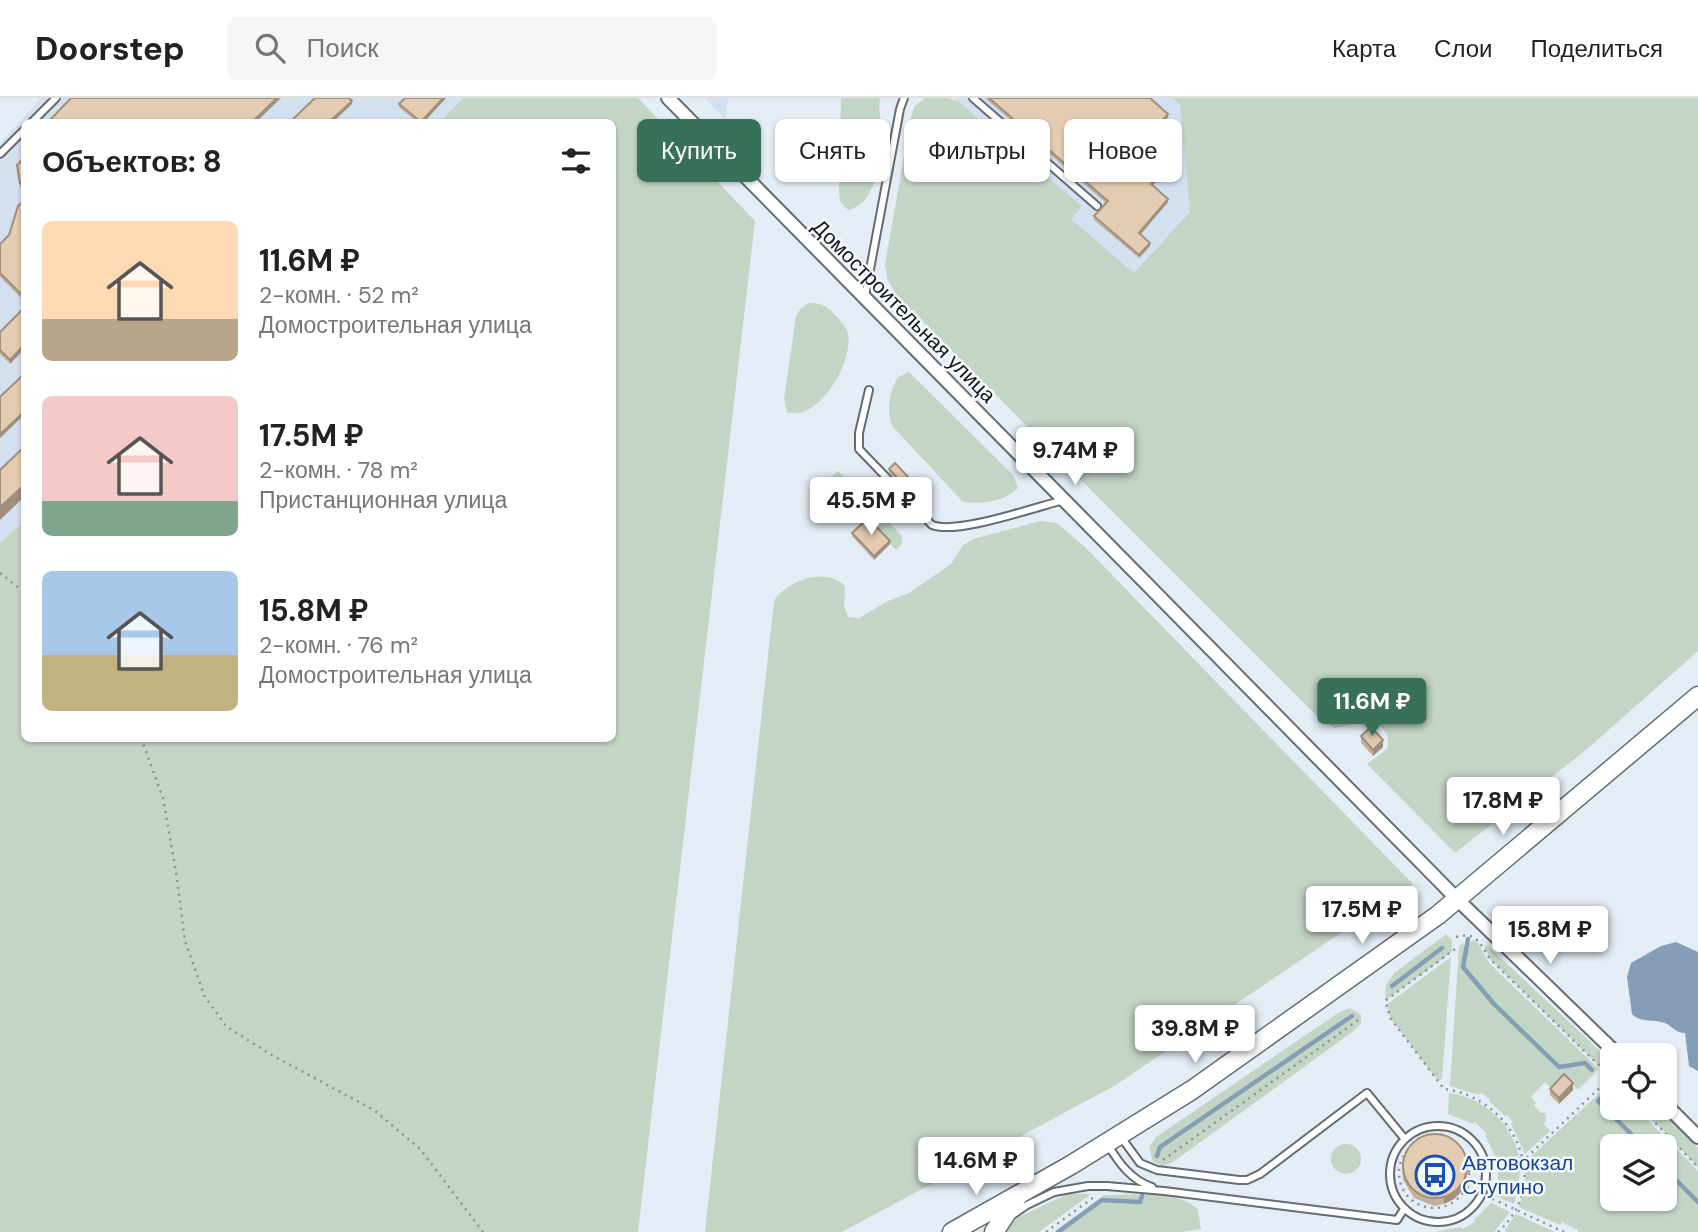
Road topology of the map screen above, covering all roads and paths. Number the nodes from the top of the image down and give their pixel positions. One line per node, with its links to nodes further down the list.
1 (56, 98): 5 (lane)
2 (668, 98): 9 (street, Домостроительная улица)
3 (904, 98): 9 (lane)
4 (973, 98): 8 (lane)
5 (35, 119)
6 (21, 133): 7 (lane)
7 (0, 154)
8 (1097, 206)
9 (865, 298): 12 (street, Домостроительная улица)
10 (869, 390): 11 (lane)
11 (905, 499): 12 (lane); 13 (path)
12 (1065, 500): 18 (street, Домостроительная улица)
13 (874, 527)
14 (0, 573): 15 (path)
15 (21, 590)
16 (1698, 696): 18 (main road)
17 (142, 742): 42 (path)
18 (1458, 900): 22 (street, Домостроительная улица); 29 (main road)
19 (1456, 937): 23 (path)
20 (1455, 949): 30 (path)
21 (1361, 1018): 34 (path)
22 (1606, 1043)
23 (1600, 1066)
24 (1600, 1087): 30 (path)
25 (1677, 1115): 27 (street)
26 (1653, 1120): 33 (path)
27 (1698, 1137)
28 (1404, 1138): 31 (lane); 34 (lane); 40 (lane)
29 (1114, 1140): 34 (lane); 36 (lane); 39 (main road)
30 (1522, 1159): 31 (path); 41 (path)
31 (1485, 1164): 32 (path); 38 (lane)
32 (1469, 1166): 35 (path); 35 (path)
33 (1698, 1167)
34 (1152, 1169)
35 (1467, 1187): 38 (path)
36 (1164, 1191): 40 (lane); 44 (lane)
37 (1098, 1194): 45 (path)
38 (1482, 1194): 40 (lane); 41 (path)
39 (1018, 1196): 43 (main road); 44 (main road)
40 (1404, 1209)
41 (1515, 1210): 46 (path); 47 (path)
42 (483, 1232)
43 (952, 1232)
44 (994, 1232)
45 (1046, 1232)
46 (1498, 1232)
47 (1564, 1232)

